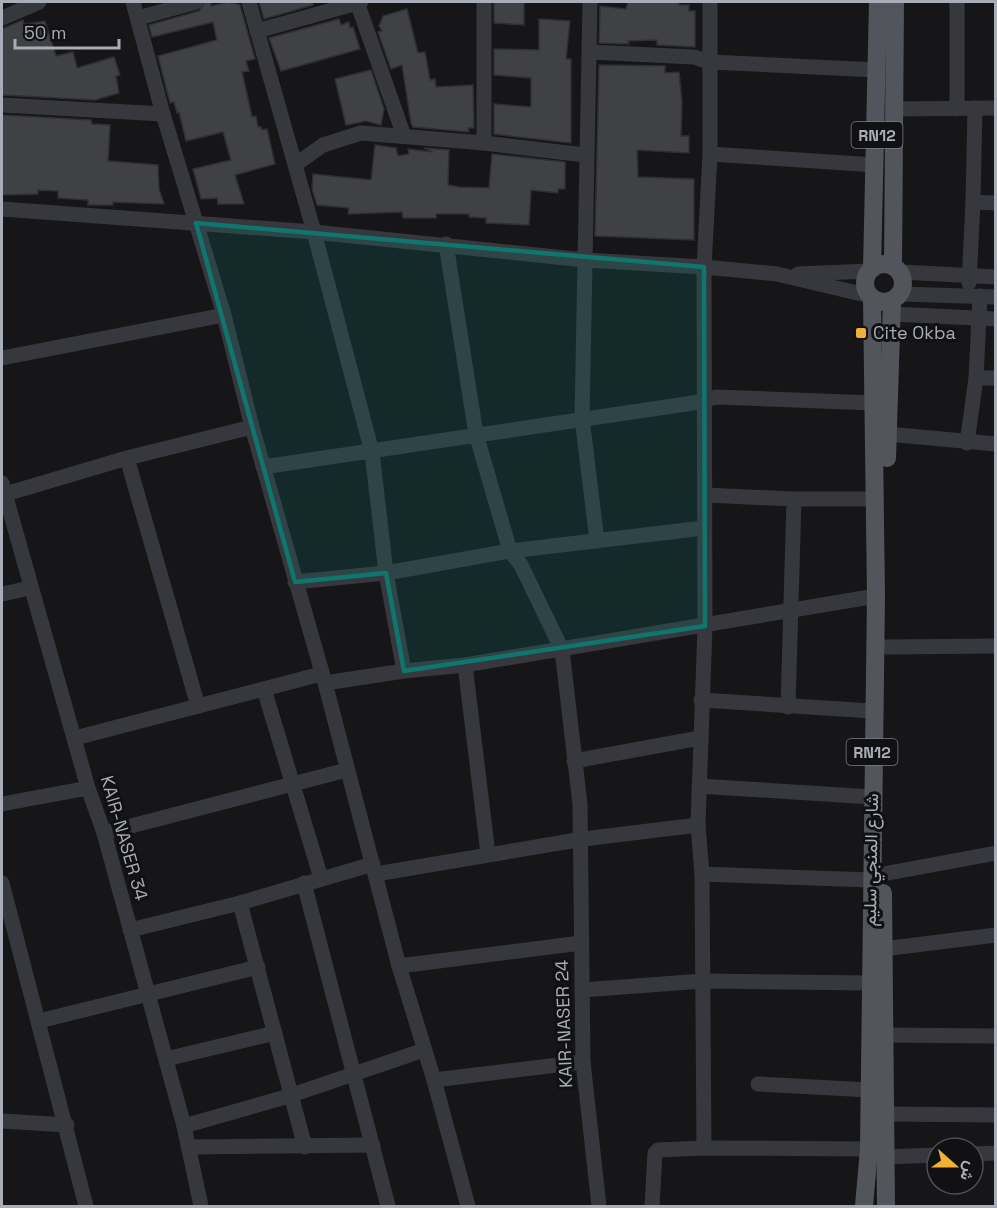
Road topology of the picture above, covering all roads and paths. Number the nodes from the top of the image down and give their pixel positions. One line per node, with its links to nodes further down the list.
1 (39, 2): 12 (street)
2 (133, 2): 13 (street)
3 (196, 2): 13 (street)
4 (249, 2): 14 (street)
5 (358, 2): 14 (street); 24 (street)
6 (484, 2): 25 (street)
7 (590, 2): 15 (street)
8 (710, 2): 16 (street)
9 (878, 2): 17 (main road, RN12)
10 (895, 2): 22 (main road, RN12)
11 (957, 2): 21 (street)
12 (2, 18)
13 (138, 18): 23 (street)
14 (257, 31): 28 (street)
15 (590, 52): 16 (street); 27 (street)
16 (710, 62): 17 (street); 26 (street)
17 (877, 70): 29 (main road, RN12)
18 (2, 105): 23 (street)
19 (975, 108): 20 (street); 21 (street); 30 (street)
20 (996, 108)
21 (957, 109): 22 (street)
22 (894, 110): 38 (main road, RN12)
23 (163, 114): 33 (street)
24 (404, 136): 25 (street); 28 (street)
25 (483, 143): 27 (street)
26 (710, 154): 29 (street); 37 (street)
27 (585, 155): 36 (street)
28 (295, 165): 34 (street)
29 (876, 165): 39 (main road, RN12)
30 (973, 202): 31 (street); 41 (street)
31 (996, 203)
32 (2, 209): 33 (street)
33 (196, 223): 34 (street); 47 (street)
34 (314, 232): 35 (street); 61 (street)
35 (446, 244): 36 (street); 57 (street, KAIR-NASER 24)
36 (585, 260): 37 (street); 55 (street)
37 (704, 267): 40 (street); 53 (street)
38 (897, 269): 39 (main road); 41 (street); 46 (main road, RN12)
39 (871, 270): 40 (street); 44 (main road, RN12)
40 (777, 274): 44 (street)
41 (970, 275): 42 (street); 43 (street)
42 (996, 276)
43 (974, 295): 45 (street); 46 (street); 48 (street)
44 (871, 297): 46 (main road); 54 (main road, شارع المنجي سليم / RN12)
45 (996, 297)
46 (895, 303): 48 (street); 58 (main road, شارع المنجي سليم / RN12)
47 (224, 315): 50 (street); 56 (street)
48 (979, 318): 49 (street); 51 (street)
49 (996, 319)
50 (2, 358)
51 (976, 378): 52 (street); 59 (street)
52 (996, 378)
53 (704, 399): 54 (street); 55 (street); 65 (street)
54 (873, 403): 67 (main road, شارع المنجي سليم / RN12)
55 (582, 418): 57 (street); 69 (street)
56 (252, 427): 62 (street); 63 (street)
57 (476, 434): 61 (street); 70 (street, KAIR-NASER 24)
58 (887, 434): 59 (street); 79 (main road, شارع المنجي سليم / RN12)
59 (967, 443): 60 (street)
60 (996, 444)
61 (372, 452): 63 (street); 71 (street)
62 (127, 458): 64 (street); 86 (street)
63 (263, 467): 72 (street)
64 (3, 490): 73 (street, KAIR-NASER 34)
65 (705, 495): 66 (street); 68 (street)
66 (794, 499): 67 (street); 76 (street)
67 (876, 499): 75 (main road, شارع المنجي سليم / RN12)
68 (704, 528): 69 (street); 77 (street)
69 (597, 541): 70 (street)
70 (510, 551): 71 (street); 80 (street, KAIR-NASER 24)
71 (386, 573): 72 (street); 82 (street)
72 (295, 582): 83 (street)
73 (30, 588): 74 (street); 89 (street, KAIR-NASER 34)
74 (2, 594)
75 (876, 596): 76 (street); 88 (main road, شارع المنجي سليم / RN12)
76 (790, 612): 77 (street); 87 (street)
77 (705, 626): 80 (street); 85 (street)
78 (996, 646): 79 (street)
79 (885, 647): 105 (main road, شارع المنجي سليم / RN12)
80 (562, 650): 81 (street); 91 (street, KAIR-NASER 24)
81 (465, 665): 82 (street); 102 (street)
82 (404, 670): 83 (street)
83 (323, 678): 84 (street); 92 (street)
84 (264, 689): 86 (street); 93 (street)
85 (701, 700): 87 (street); 90 (street)
86 (198, 705): 89 (street)
87 (788, 706): 88 (street)
88 (872, 711): 96 (main road, شارع المنجي سليم / RN12)
89 (75, 738): 95 (street, KAIR-NASER 34)
90 (700, 738): 91 (street); 94 (street)
91 (574, 761): 100 (street, KAIR-NASER 24)
92 (347, 771): 93 (street); 103 (street)
93 (292, 786): 99 (street); 106 (street)
94 (699, 786): 96 (street); 98 (street)
95 (88, 788): 97 (street); 99 (street, KAIR-NASER 34)
96 (872, 797): 105 (main road, شارع المنجي سليم / RN12)
97 (2, 804)
98 (698, 825): 100 (street); 104 (street)
99 (104, 832): 110 (street, KAIR-NASER 34)
100 (579, 840): 102 (street); 112 (street, KAIR-NASER 24)
101 (996, 853): 105 (street)
102 (488, 854): 103 (street)
103 (375, 869): 106 (street); 114 (street)
104 (702, 874): 105 (street); 116 (street)
105 (877, 877): 113 (main road, شارع المنجي سليم / RN12); 117 (main road, شارع المنجي سليم / RN12)
106 (321, 878): 108 (street)
107 (2, 883): 120 (street)
108 (304, 883): 109 (street); 127 (street)
109 (240, 903): 110 (street); 115 (street)
110 (130, 930): 119 (street, KAIR-NASER 34)
111 (996, 935): 113 (street)
112 (580, 943): 114 (street); 118 (street, KAIR-NASER 24)
113 (883, 949): 122 (main road, شارع المنجي سليم / RN12)
114 (399, 966): 124 (street)
115 (258, 967): 119 (street); 121 (street)
116 (703, 981): 117 (street); 118 (street); 140 (street)
117 (869, 983): 130 (main road, شارع المنجي سليم / RN12)
118 (582, 990): 126 (street, KAIR-NASER 24)
119 (148, 996): 120 (street); 125 (street, KAIR-NASER 34)
120 (39, 1021): 135 (street)
121 (275, 1033): 125 (street); 131 (street)
122 (882, 1035): 123 (street); 132 (main road, شارع المنجي سليم / RN12)
123 (996, 1036)
124 (424, 1050): 127 (street); 128 (street)
125 (166, 1059): 136 (street, KAIR-NASER 34)
126 (583, 1062): 128 (street); 147 (street, KAIR-NASER 24)
127 (355, 1072): 131 (street); 137 (street)
128 (434, 1080): 146 (street)
129 (758, 1084): 130 (street)
130 (870, 1090): 141 (main road, شارع المنجي سليم / RN12)
131 (289, 1096): 136 (street); 139 (street)
132 (883, 1114): 133 (street); 141 (main road, شارع المنجي سليم / RN12)
133 (996, 1115)
134 (2, 1121): 135 (street)
135 (67, 1125): 143 (street)
136 (184, 1126): 138 (street, KAIR-NASER 34)
137 (373, 1145): 139 (street); 145 (street)
138 (188, 1147): 139 (street); 144 (street, KAIR-NASER 34)
139 (304, 1147)
140 (704, 1148): 141 (street); 148 (street)
141 (876, 1153): 142 (street); 149 (main road, شارع المنجي سليم / RN12); 150 (main road, شارع المنجي سليم / RN12)
142 (925, 1155)
143 (86, 1206)
144 (201, 1206)
145 (388, 1206)
146 (468, 1206)
147 (599, 1206)
148 (652, 1206)
149 (864, 1206)
150 (886, 1206)

